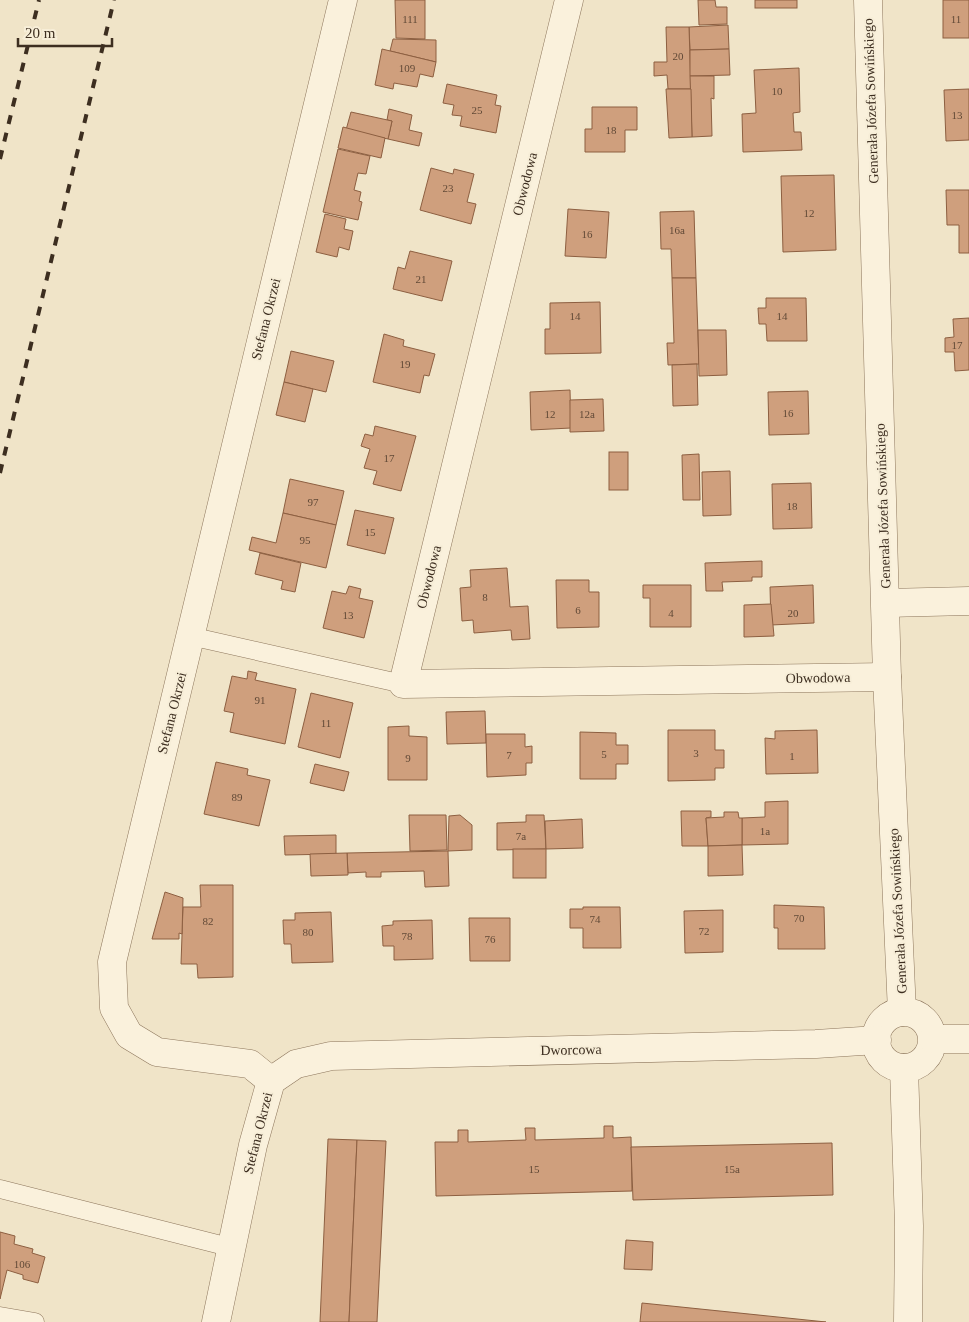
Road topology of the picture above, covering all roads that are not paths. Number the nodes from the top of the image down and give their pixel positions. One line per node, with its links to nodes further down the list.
1 (343, 0): 6 (street, Stefana Okrzei)
2 (569, 0): 8 (street, Obwodowa)
3 (868, 0): 5 (street, Generała Józefa Sowińskiego)
4 (969, 601): 5 (street)
5 (886, 603): 7 (street, Generała Józefa Sowińskiego)
6 (190, 636): 8 (lane); 14 (street, Stefana Okrzei)
7 (887, 676): 8 (street, Obwodowa); 9 (street, Generała Józefa Sowińskiego)
8 (403, 684)
9 (902, 1012): 10 (street); 12 (street)
10 (932, 1039): 11 (street); 13 (street)
11 (969, 1039)
12 (877, 1040): 13 (street); 14 (street, Dworcowa)
13 (904, 1068): 20 (street)
14 (271, 1082): 16 (street, Stefana Okrzei)
15 (0, 1189): 16 (lane)
16 (233, 1248): 19 (street, Stefana Okrzei)
17 (0, 1316): 18 (lane)
18 (35, 1322)
19 (216, 1322)
20 (908, 1322)

